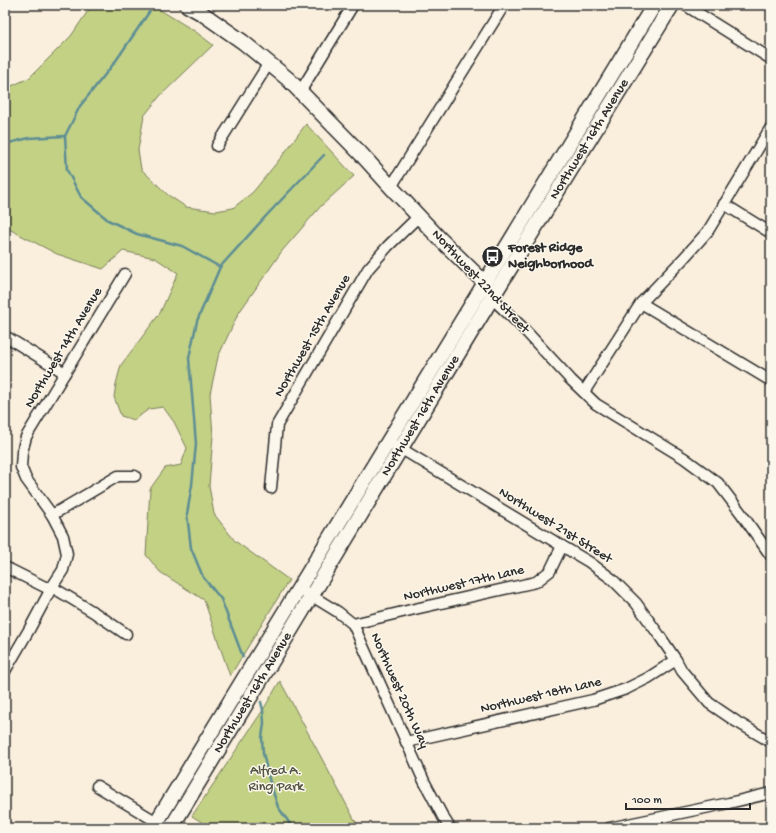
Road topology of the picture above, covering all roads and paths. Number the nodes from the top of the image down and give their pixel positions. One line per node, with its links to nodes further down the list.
1 (188, 5): 8 (main road, Northwest 22nd Street)
2 (353, 5): 9 (street)
3 (504, 5): 14 (street)
4 (654, 5): 11 (main road, Northwest 16th Avenue)
5 (672, 5): 13 (main road, Northwest 16th Avenue)
6 (685, 5): 7 (street)
7 (771, 59)
8 (269, 63): 9 (main road, Northwest 22nd Street); 12 (street)
9 (300, 92): 14 (main road, Northwest 22nd Street)
10 (771, 127): 15 (street)
11 (572, 140): 13 (main road); 19 (main road, Northwest 16th Avenue)
12 (217, 146)
13 (585, 147): 20 (main road, Northwest 16th Avenue)
14 (391, 188): 16 (main road, Northwest 22nd Street)
15 (724, 204): 17 (street); 21 (street)
16 (419, 216): 19 (main road, Northwest 22nd Street); 29 (street, Northwest 15th Avenue)
17 (771, 233)
18 (125, 274): 23 (street, Northwest 14th Avenue)
19 (485, 282): 20 (street, Northwest 22nd Street); 26 (main road, Northwest 16th Avenue)
20 (493, 296): 25 (street, Northwest 22nd Street); 27 (main road, Northwest 16th Avenue)
21 (641, 303): 24 (street); 25 (street)
22 (5, 336): 23 (street)
23 (65, 373): 30 (street, Northwest 14th Avenue)
24 (771, 381)
25 (584, 392): 32 (street, Northwest 22nd Street)
26 (388, 441): 27 (street, Northwest 21st Street); 35 (main road, Northwest 16th Avenue)
27 (401, 448): 31 (street, Northwest 21st Street); 36 (main road, Northwest 16th Avenue)
28 (135, 476): 30 (street)
29 (271, 488)
30 (52, 515): 34 (street, Northwest 14th Avenue)
31 (562, 546): 37 (street, Northwest 17th Lane); 39 (street, Northwest 21st Street)
32 (771, 556)
33 (5, 567): 34 (street)
34 (52, 586): 38 (street); 40 (street, Northwest 14th Avenue)
35 (299, 588): 36 (street, Northwest 20th Way); 41 (main road, Northwest 16th Avenue)
36 (312, 596): 37 (street, Northwest 20th Way); 42 (main road, Northwest 16th Avenue)
37 (353, 624): 43 (street, Northwest 20th Way)
38 (126, 634)
39 (676, 660): 43 (street, Northwest 18th Lane); 44 (street, Northwest 21st Street)
40 (5, 671)
41 (228, 703): 42 (main road); 47 (main road, Northwest 16th Avenue)
42 (242, 711): 48 (main road, Northwest 16th Avenue)
43 (406, 742): 49 (street, Northwest 20th Way)
44 (771, 742)
45 (97, 786): 47 (street)
46 (771, 792): 50 (street)
47 (159, 826)
48 (170, 828)
49 (450, 828)
50 (609, 828)

